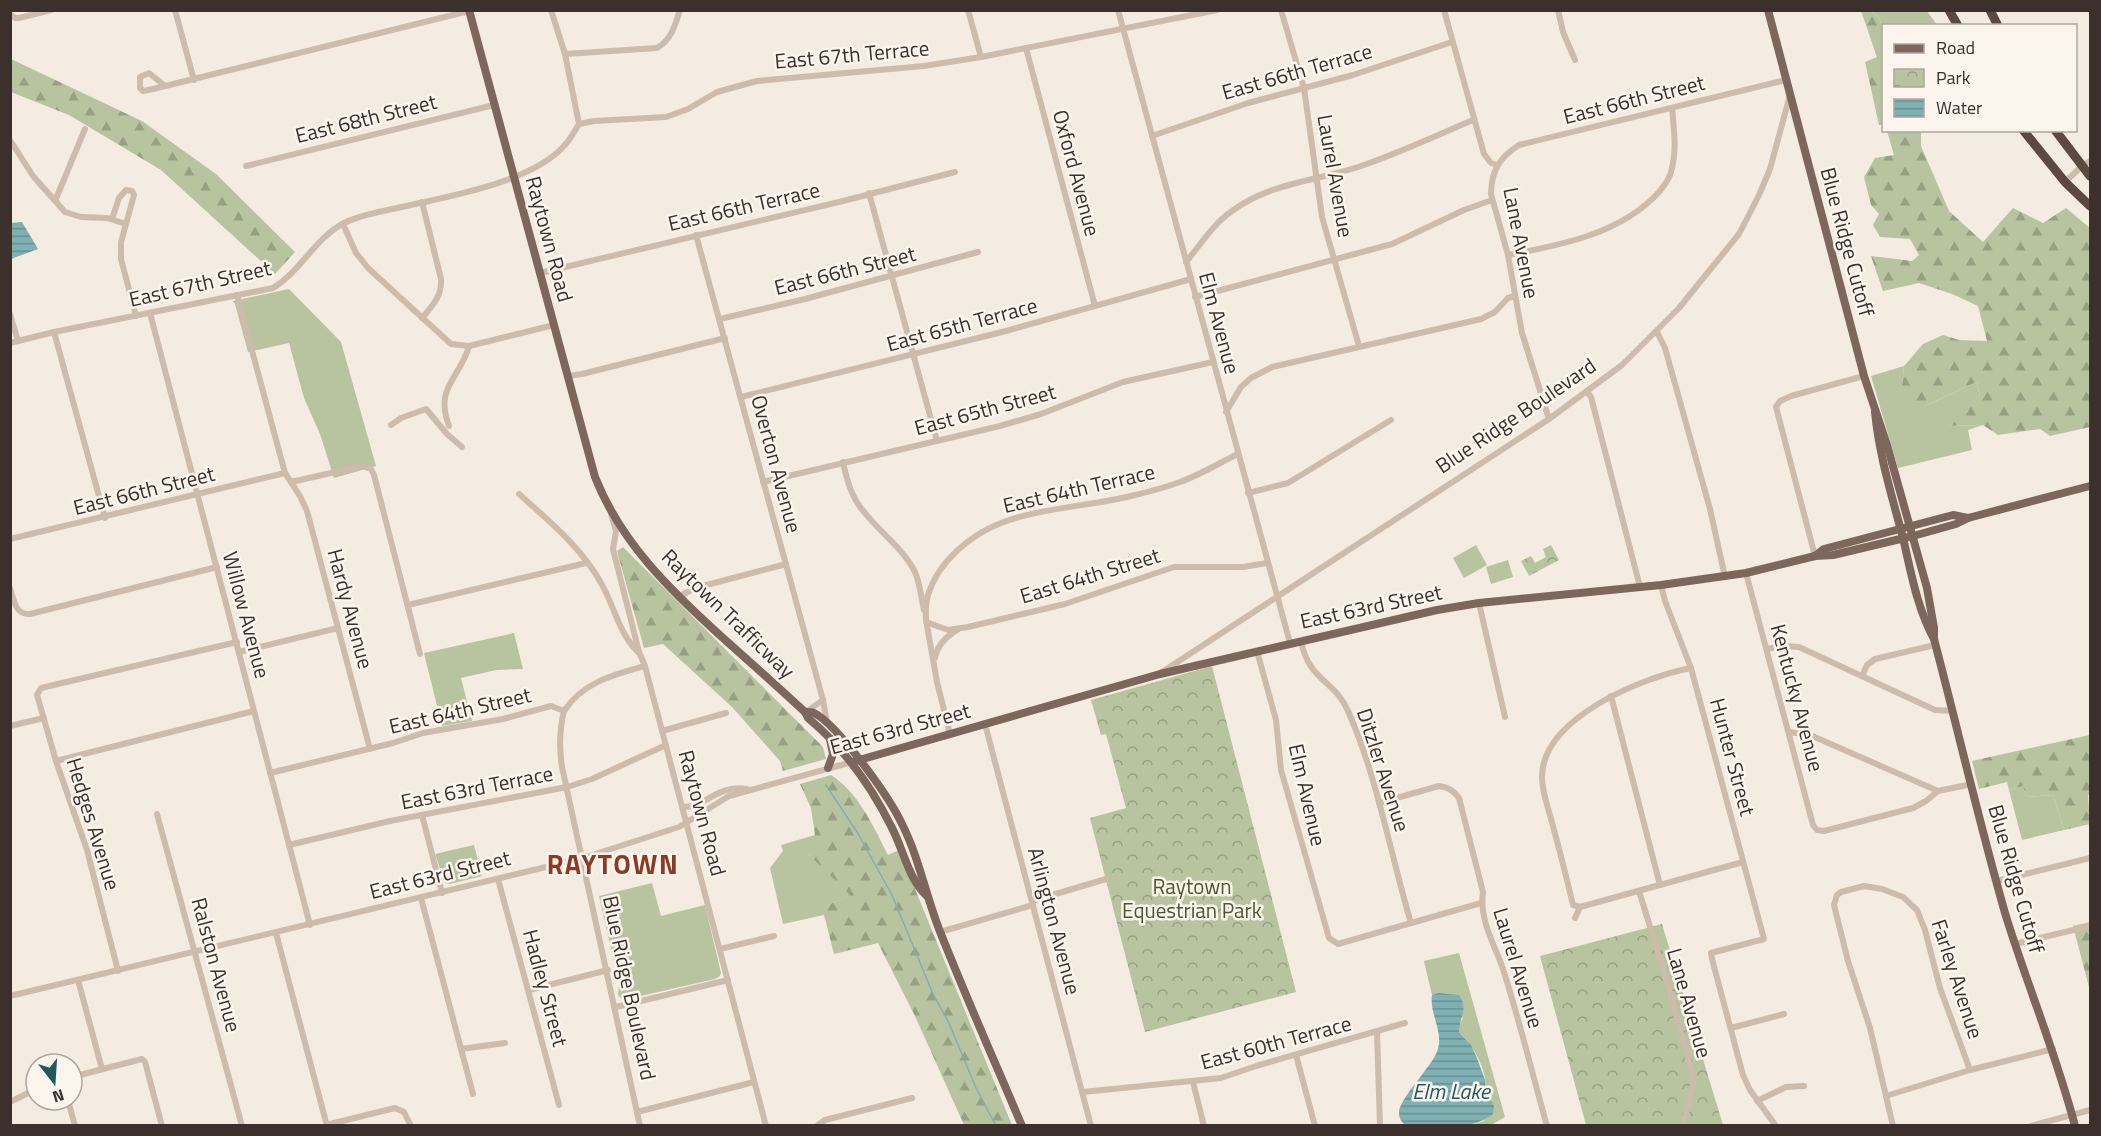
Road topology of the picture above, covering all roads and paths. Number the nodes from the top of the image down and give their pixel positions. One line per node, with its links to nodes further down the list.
1 (51, 10): 15 (street)
2 (175, 10): 24 (street)
3 (551, 10): 21 (street)
4 (680, 10): 21 (street)
5 (968, 10): 22 (street)
6 (1118, 10): 18 (street, Elm Avenue)
7 (1217, 10): 18 (street, East 67th Terrace)
8 (1281, 10): 27 (street, Laurel Avenue)
9 (1444, 10): 19 (street, Lane Avenue)
10 (1558, 10): 23 (street)
11 (1768, 10): 25 (main road)
12 (1950, 10): 16 (highway)
13 (1990, 10): 17 (highway)
14 (469, 11): 24 (street); 29 (main road, Raytown Road)
15 (12, 16)
16 (1957, 24)
17 (1997, 24)
18 (1123, 29): 20 (street, East 67th Terrace); 36 (street, Elm Avenue)
19 (1452, 42): 27 (street, East 66th Terrace); 31 (street, Lane Avenue)
20 (1026, 48): 22 (street, East 67th Terrace); 65 (street, Oxford Avenue)
21 (565, 54): 32 (street)
22 (981, 57): 32 (street, East 67th Terrace)
23 (1575, 60)
24 (194, 80): 26 (street)
25 (1786, 80): 28 (main road, Blue Ridge Cutoff); 30 (street, East 66th Street)
26 (164, 86)
27 (1304, 88): 36 (street, East 66th Terrace); 44 (street, Laurel Avenue)
28 (1790, 95): 72 (street, Blue Ridge Boulevard); 81 (main road, Blue Ridge Cutoff)
29 (494, 105): 40 (street, East 68th Street); 43 (main road, Raytown Road)
30 (1672, 108): 39 (street, East 66th Street); 56 (street)
31 (1473, 120): 39 (street, Lane Avenue); 44 (street)
32 (579, 124): 43 (street)
33 (85, 129): 48 (street)
34 (2025, 132): 45 (highway)
35 (2057, 132): 38 (highway)
36 (1152, 135): 58 (street, Elm Avenue)
37 (10, 140): 48 (street)
38 (2086, 164): 42 (highway); 45 (street)
39 (1497, 165): 47 (street, Lane Avenue)
40 (246, 166)
41 (955, 172): 46 (street, East 66th Terrace)
42 (2091, 176)
43 (514, 178): 49 (street, East 67th Street); 59 (main road, Raytown Road)
44 (1315, 178): 57 (street, Laurel Avenue); 58 (street)
45 (2065, 182): 50 (highway)
46 (869, 193): 54 (street, East 66th Terrace); 60 (street)
47 (1492, 200): 56 (street, Lane Avenue); 57 (street)
48 (55, 201): 51 (street)
49 (422, 202): 53 (street, East 67th Street); 69 (street)
50 (2091, 206)
51 (112, 219): 52 (street); 52 (street)
52 (126, 224): 68 (street)
53 (343, 224): 62 (street, East 67th Street); 69 (street)
54 (696, 235): 59 (street, East 66th Terrace); 70 (street, Overton Avenue)
55 (978, 252): 60 (street, East 66th Street)
56 (1508, 255): 63 (street, Lane Avenue)
57 (1334, 260): 64 (street); 77 (street, Laurel Avenue)
58 (1186, 261): 61 (street, Elm Avenue)
59 (540, 273): 71 (main road, Raytown Road)
60 (892, 276): 70 (street, East 66th Street); 78 (street)
61 (1191, 279): 64 (street, Elm Avenue); 65 (street, East 65th Terrace)
62 (237, 295): 66 (street, East 67th Street); 94 (street)
63 (1515, 296): 77 (street); 86 (street, Lane Avenue)
64 (1195, 297): 79 (street, Elm Avenue)
65 (1095, 306): 78 (street, East 65th Terrace)
66 (150, 313): 68 (street, East 67th Street); 100 (street, Willow Avenue)
67 (10, 314): 75 (street)
68 (136, 316): 73 (street, East 67th Street)
69 (422, 318): 76 (street)
70 (720, 318): 74 (street, Overton Avenue)
71 (554, 325): 76 (street); 80 (main road, Raytown Road)
72 (1657, 332): 82 (street, Blue Ridge Boulevard); 116 (street)
73 (54, 333): 75 (street, East 67th Street); 103 (street)
74 (725, 338): 80 (street); 83 (street, Overton Avenue)
75 (14, 342)
76 (469, 346): 89 (street)
77 (1359, 346): 84 (street)
78 (914, 355): 83 (street, East 65th Terrace); 90 (street)
79 (1213, 362): 84 (street, Elm Avenue); 90 (street, East 65th Street)
80 (568, 376): 95 (main road, Raytown Road)
81 (1864, 376): 85 (main road, Blue Ridge Cutoff); 110 (street)
82 (1587, 392): 86 (street, Blue Ridge Boulevard); 118 (street)
83 (741, 397): 97 (street, Overton Avenue)
84 (1226, 412): 92 (street, Elm Avenue)
85 (1875, 412): 105 (main road, Blue Ridge Cutoff); 106 (main road, Blue Ridge Cutoff)
86 (1549, 419): 121 (street, Blue Ridge Boulevard)
87 (1391, 420): 99 (street)
88 (391, 425): 91 (street)
89 (449, 426)
90 (937, 441): 93 (street, East 65th Street)
91 (462, 447)
92 (1238, 454): 99 (street, Elm Avenue); 124 (street, East 64th Terrace)
93 (843, 462): 97 (street, East 65th Street); 124 (street)
94 (285, 473): 96 (street, Hardy Avenue); 100 (street, East 66th Street)
95 (595, 477): 102 (main road, Raytown Trafficway)
96 (291, 482): 123 (street); 125 (street, Hardy Avenue)
97 (763, 482): 113 (street, Overton Avenue)
98 (2091, 486): 104 (main road, East 63rd Street)
99 (1248, 493): 112 (street, Elm Avenue)
100 (198, 494): 103 (street, East 66th Street); 114 (street, Willow Avenue)
101 (519, 494): 111 (street)
102 (610, 509): 120 (main road, Raytown Trafficway); 134 (street, Raytown Road)
103 (105, 518): 109 (street, East 66th Street)
104 (1968, 518): 105 (main road, East 63rd Street); 107 (main road, East 63rd Street)
105 (1910, 525): 106 (main road, East 63rd Street); 107 (main road, Blue Ridge Cutoff)
106 (1900, 528): 108 (main road, Blue Ridge Cutoff); 110 (main road, East 63rd Street)
107 (1912, 536): 108 (main road, East 63rd Street); 129 (main road, Blue Ridge Cutoff)
108 (1903, 538): 110 (main road, East 63rd Street); 129 (main road, Blue Ridge Cutoff)
109 (10, 539)
110 (1815, 556): 115 (main road, East 63rd Street)
111 (586, 563): 123 (street); 134 (street)
112 (1267, 563): 121 (street, Elm Avenue); 126 (street, East 64th Street)
113 (786, 564): 120 (street); 142 (street, Overton Avenue)
114 (217, 567): 119 (street); 128 (street, Willow Avenue)
115 (1746, 573): 116 (main road, East 63rd Street); 131 (street, Kentucky Avenue)
116 (1725, 577): 117 (main road, East 63rd Street)
117 (1661, 585): 118 (main road, East 63rd Street); 138 (street, Hunter Street)
118 (1640, 587): 122 (main road, East 63rd Street)
119 (10, 588)
120 (678, 597): 147 (main road, Raytown Trafficway)
121 (1277, 597): 130 (street, Elm Avenue); 139 (street, Blue Ridge Boulevard)
122 (1479, 603): 127 (main road, East 63rd Street); 148 (street)
123 (408, 605): 135 (street)
124 (926, 622): 126 (street, East 64th Street); 137 (street)
125 (338, 628): 133 (street); 158 (street, Hardy Avenue)
126 (959, 629): 137 (street, East 64th Street)
127 (1301, 641): 130 (main road, East 63rd Street); 167 (street, Ditzler Avenue)
128 (237, 642): 133 (street, Willow Avenue); 149 (street, Hedges Avenue)
129 (1934, 642): 140 (street); 145 (main road, Blue Ridge Cutoff)
130 (1290, 643): 132 (main road, East 63rd Street)
131 (1767, 649): 140 (street); 154 (street, Kentucky Avenue)
132 (1257, 651): 139 (main road, East 63rd Street); 187 (street, Elm Avenue)
133 (239, 652): 143 (street, Willow Avenue)
134 (639, 652): 136 (street, Raytown Road)
135 (420, 654)
136 (645, 666): 144 (street, East 64th Street); 153 (street, Raytown Road)
137 (934, 668): 155 (street)
138 (1691, 668): 141 (street); 175 (street, Hunter Street)
139 (1160, 674): 151 (main road, East 63rd Street)
140 (1862, 676): 145 (street)
141 (1611, 696): 179 (street); 185 (street)
142 (823, 700): 147 (street); 150 (street, Overton Avenue)
143 (254, 711): 159 (street); 162 (street, Willow Avenue)
144 (564, 711): 158 (street, East 64th Street); 164 (street, Blue Ridge Boulevard)
145 (1953, 711): 163 (main road, Blue Ridge Cutoff)
146 (726, 712): 153 (street)
147 (805, 712): 150 (main road, Raytown Trafficway); 156 (main road, Raytown Trafficway)
148 (1505, 717)
149 (44, 718): 152 (street); 159 (street, Hedges Avenue)
150 (827, 724): 160 (main road, Raytown Trafficway)
151 (985, 724): 155 (main road, East 63rd Street); 183 (street, Arlington Avenue)
152 (10, 726)
153 (662, 731): 157 (street, Raytown Road)
154 (1789, 732): 166 (street); 166 (street, Kentucky Avenue)
155 (950, 734): 160 (main road, East 63rd Street)
156 (830, 737): 160 (main road, Raytown Trafficway); 161 (main road)
157 (666, 746): 164 (street, East 63rd Terrace); 168 (street, Raytown Road)
158 (370, 749): 162 (street, East 64th Street)
159 (56, 761): 197 (street, Hedges Avenue)
160 (856, 761): 161 (street, East 63rd Street); 190 (main road, Raytown Trafficway)
161 (828, 768): 165 (street, East 63rd Street)
162 (270, 773): 172 (street, Willow Avenue)
163 (1972, 784): 166 (street); 178 (main road, Blue Ridge Cutoff)
164 (567, 787): 170 (street, East 63rd Terrace); 173 (street, Blue Ridge Boulevard)
165 (747, 789): 168 (street); 171 (street, East 63rd Street)
166 (1938, 791)
167 (1379, 803): 184 (street, Laurel Avenue); 187 (street, Ditzler Avenue)
168 (683, 807): 171 (street, Raytown Road)
169 (157, 814): 195 (street, Ralston Avenue)
170 (422, 815): 172 (street, East 63rd Terrace); 181 (street)
171 (686, 822): 173 (street, East 63rd Street); 194 (street, Raytown Road)
172 (289, 845): 188 (street, Willow Avenue)
173 (583, 858): 176 (street, East 63rd Street); 196 (street, Blue Ridge Boulevard)
174 (2091, 858): 178 (street)
175 (1743, 862): 179 (street); 205 (street, Hunter Street)
176 (498, 879): 181 (street, East 63rd Street); 200 (street, Hadley Street)
177 (1106, 879): 183 (street)
178 (1997, 882): 193 (main road, Blue Ridge Cutoff)
179 (1660, 885): 180 (street)
180 (1639, 891): 185 (street); 241 (street, Lane Avenue)
181 (442, 893): 182 (street, East 63rd Street)
182 (421, 898): 188 (street, East 63rd Street); 208 (street)
183 (1032, 903): 190 (street); 217 (street, Arlington Avenue)
184 (1481, 903): 187 (street); 240 (street, Laurel Avenue)
185 (1580, 907): 186 (street)
186 (1575, 918)
187 (1411, 923)
188 (310, 925): 191 (street, East 63rd Street)
189 (2091, 926): 193 (street)
190 (940, 932): 235 (main road, Raytown Trafficway)
191 (276, 933): 195 (street, East 63rd Street); 230 (street)
192 (774, 936): 194 (street)
193 (2015, 944): 209 (main road, Blue Ridge Cutoff)
194 (720, 949): 199 (street, Raytown Road)
195 (194, 952): 197 (street, East 63rd Street); 229 (street, Ralston Avenue)
196 (608, 970): 200 (street); 202 (street, Blue Ridge Boulevard)
197 (118, 971): 198 (street, East 63rd Street)
198 (78, 980): 201 (street, East 63rd Street); 211 (street)
199 (728, 980): 202 (street); 214 (street, Raytown Road)
200 (529, 990): 224 (street, Hadley Street)
201 (10, 996)
202 (616, 1007): 226 (street, Blue Ridge Boulevard)
203 (1784, 1014): 205 (street)
204 (1405, 1023): 206 (street, East 60th Terrace)
205 (1731, 1028): 222 (street)
206 (1377, 1032): 210 (street, East 60th Terrace); 239 (street)
207 (505, 1043): 208 (street)
208 (461, 1049): 218 (street)
209 (2053, 1049): 212 (street); 227 (main road, Blue Ridge Cutoff)
210 (1296, 1055): 215 (street, East 60th Terrace); 238 (street)
211 (102, 1069): 213 (street); 228 (street)
212 (1970, 1070): 220 (street); 220 (street, Farley Avenue)
213 (84, 1074)
214 (754, 1082): 226 (street); 233 (street, Raytown Road)
215 (1193, 1082): 217 (street, East 60th Terrace); 237 (street)
216 (1804, 1086): 222 (street)
217 (1083, 1092): 236 (street, Arlington Avenue)
218 (473, 1094)
219 (24, 1095): 223 (street)
220 (1886, 1096): 243 (street)
221 (912, 1098): 234 (street)
222 (1757, 1101): 242 (street)
223 (10, 1102)
224 (559, 1105)
225 (2091, 1110): 227 (street)
226 (637, 1112): 232 (street, Blue Ridge Boulevard)
227 (2073, 1115): 244 (street); 245 (main road, Blue Ridge Cutoff)
228 (162, 1125)
229 (242, 1125)
230 (326, 1125): 231 (street)
231 (411, 1125)
232 (640, 1125)
233 (766, 1125)
234 (817, 1125)
235 (1022, 1125)
236 (1091, 1125)
237 (1204, 1125)
238 (1315, 1125)
239 (1380, 1125)
240 (1547, 1125)
241 (1683, 1125)
242 (1776, 1125)
243 (1893, 1125)
244 (2031, 1125)
245 (2075, 1125)

